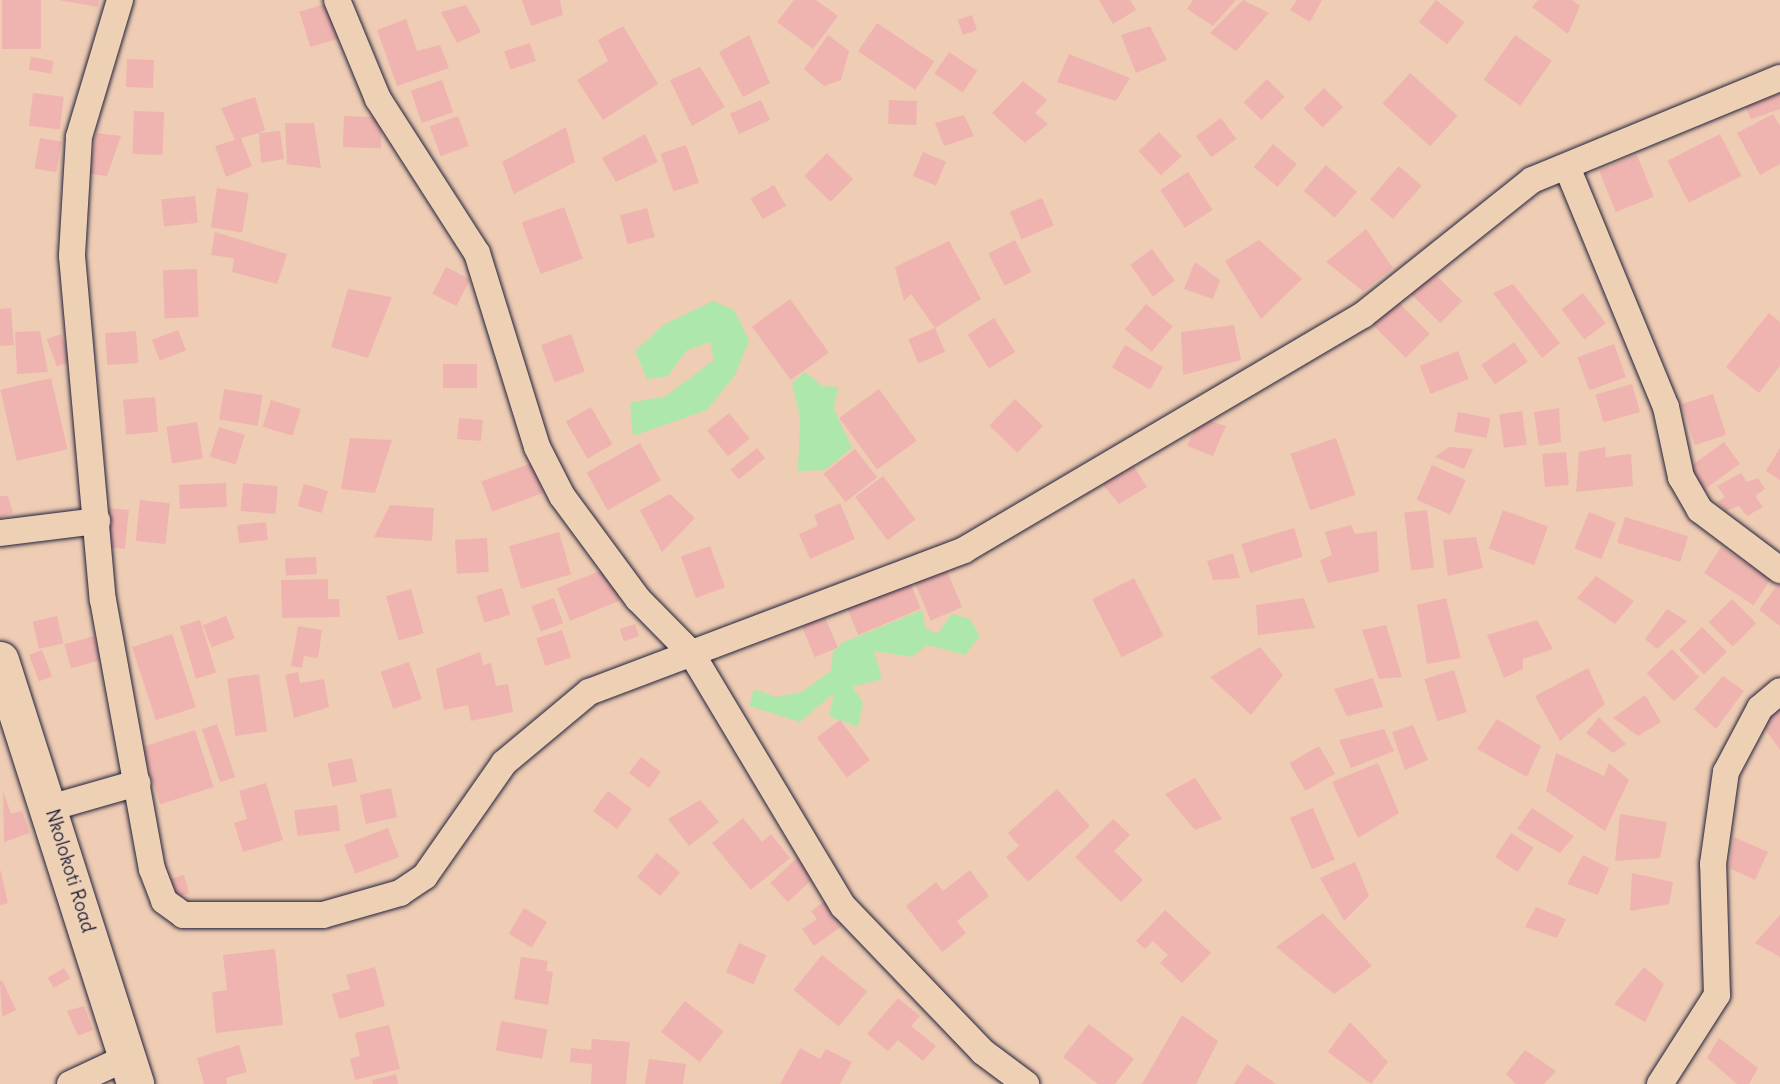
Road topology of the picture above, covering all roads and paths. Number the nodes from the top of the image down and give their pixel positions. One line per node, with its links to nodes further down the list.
1 (120, 0): 5 (street)
2 (337, 0): 8 (street)
3 (1780, 78): 4 (street)
4 (1567, 166): 7 (street); 8 (street)
5 (97, 521): 6 (street); 11 (street)
6 (0, 533)
7 (1780, 570)
8 (692, 654): 11 (street); 15 (street)
9 (0, 660): 12 (main road, Nkolokoti Road)
10 (1780, 691): 16 (street)
11 (137, 783): 12 (street)
12 (50, 808): 13 (main road, Nkolokoti Road)
13 (131, 1071): 14 (street)
14 (70, 1084)
15 (1027, 1084)
16 (1660, 1084)

